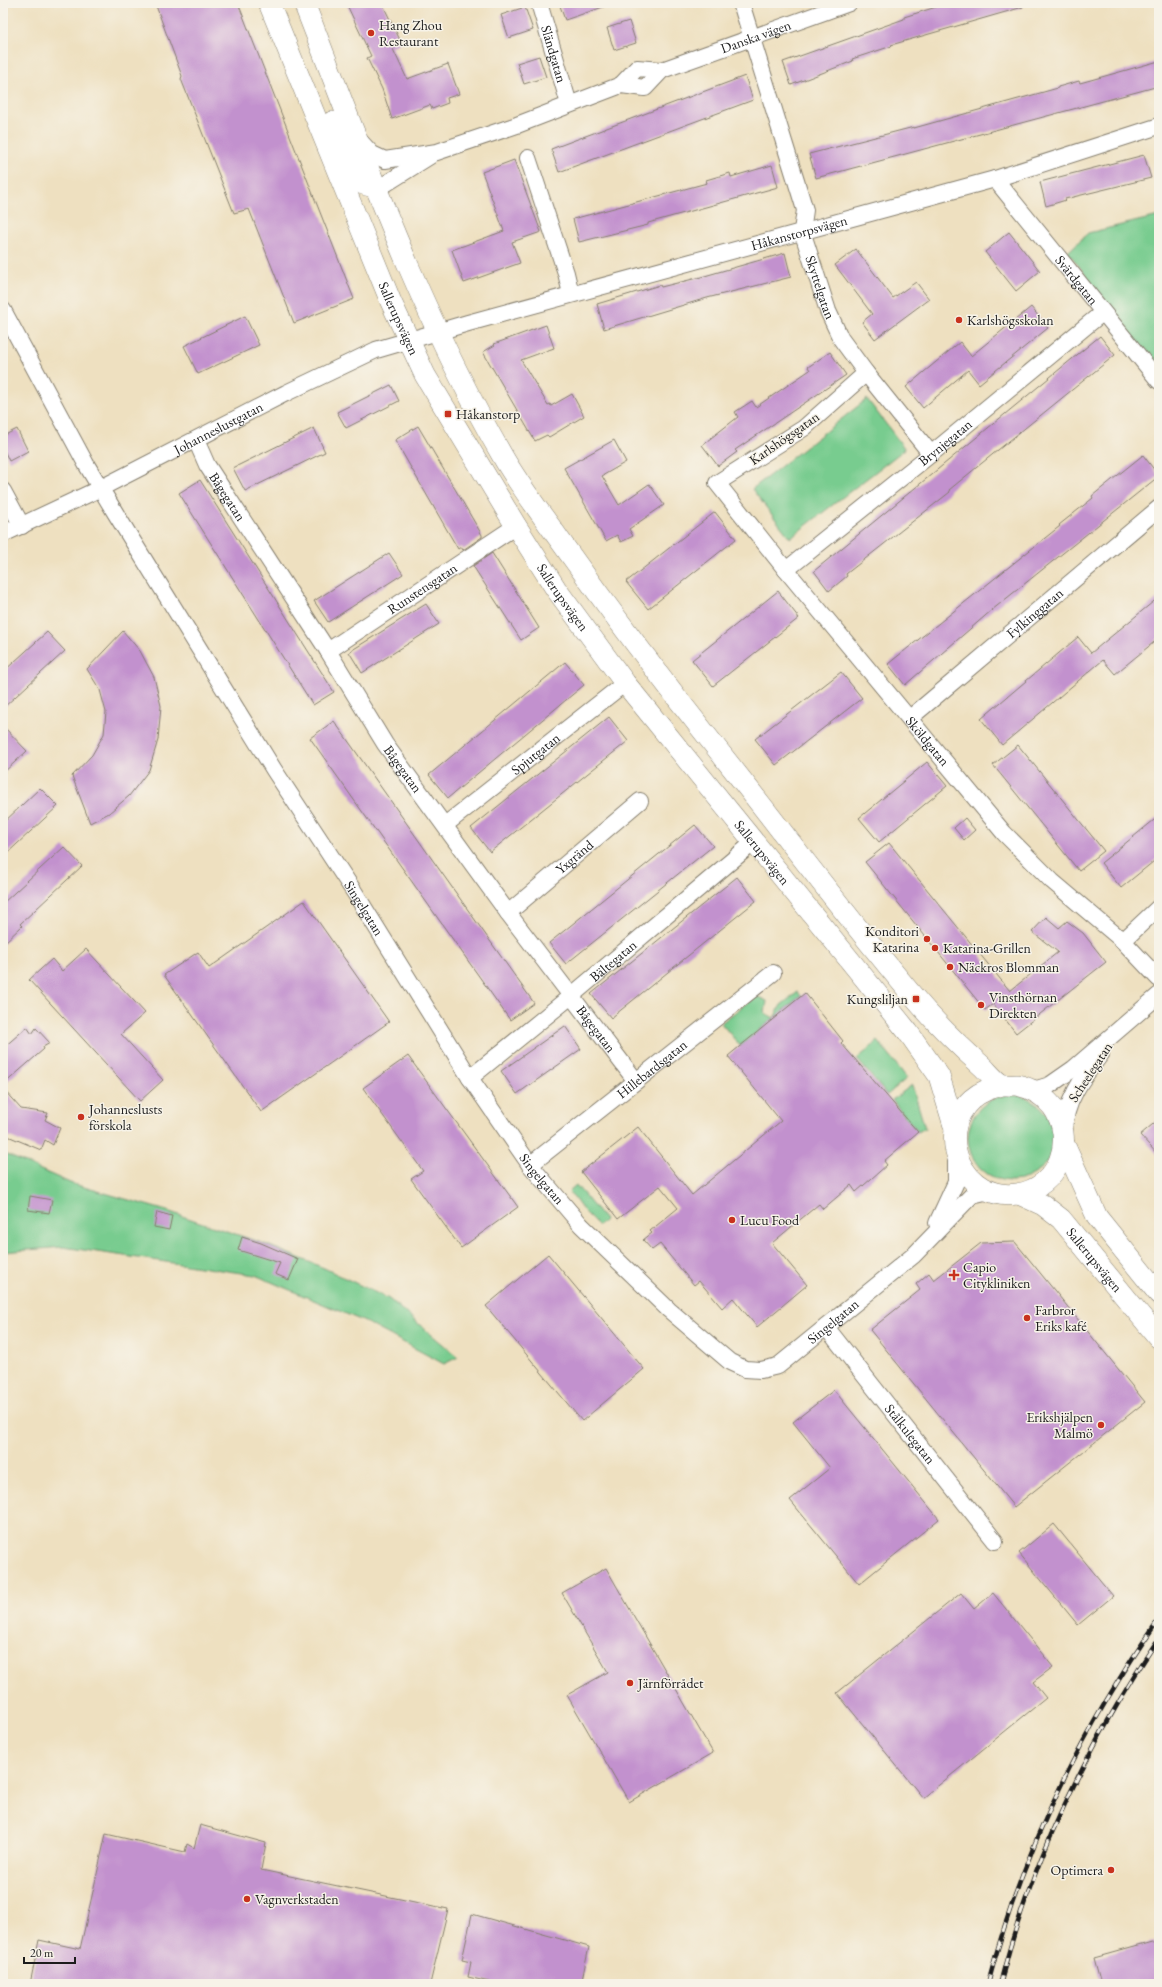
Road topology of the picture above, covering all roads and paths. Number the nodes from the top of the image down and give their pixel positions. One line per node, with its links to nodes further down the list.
1 (269, 3): 7 (main road, Sallerupsvägen)
2 (304, 3): 10 (main road, Sallerupsvägen)
3 (539, 3): 8 (street, Sländgatan)
4 (740, 3): 6 (street, Skyttelgatan)
5 (849, 3): 6 (street, Danska vägen)
6 (752, 39): 8 (street, Danska vägen); 15 (street, Skyttelgatan)
7 (291, 58): 14 (main road); 20 (main road, Sallerupsvägen)
8 (569, 104): 11 (street, Danska vägen)
9 (1159, 126): 13 (street, Håkanstorpsvägen)
10 (357, 136): 11 (street, Danska vägen); 14 (main road, Sallerupsvägen)
11 (436, 152): 14 (street, Danska vägen)
12 (528, 158): 16 (street)
13 (995, 179): 15 (street, Håkanstorpsvägen); 18 (street, Svärdgatan)
14 (377, 187): 19 (main road, Sallerupsvägen)
15 (802, 231): 16 (street, Håkanstorpsvägen); 21 (street, Skyttelgatan)
16 (571, 294): 19 (street, Håkanstorpsvägen)
17 (3, 310): 26 (street, Singelgatan)
18 (1102, 313): 22 (street, Svärdgatan); 24 (street, Brynjegatan)
19 (437, 332): 20 (street, Johanneslustgatan); 49 (main road, Sallerupsvägen)
20 (408, 340): 23 (street, Johanneslustgatan); 30 (main road, Sallerupsvägen)
21 (866, 373): 24 (street, Skyttelgatan); 25 (street, Karlshögsgatan)
22 (1159, 381)
23 (196, 440): 26 (street, Johanneslustgatan); 33 (street, Bågegatan)
24 (931, 454): 32 (street, Brynjegatan)
25 (717, 483): 32 (street, Sköldgatan)
26 (101, 488): 29 (street, Johanneslustgatan); 47 (street, Singelgatan)
27 (3, 491): 29 (street)
28 (1159, 508): 35 (street, Fylkinggatan)
29 (22, 526): 31 (street, Johanneslustgatan)
30 (516, 526): 33 (street, Runstensgatan); 34 (main road, Sallerupsvägen)
31 (3, 534)
32 (786, 570): 35 (street, Sköldgatan)
33 (328, 650): 37 (street, Bågegatan)
34 (625, 683): 37 (street, Spjutgatan); 38 (main road, Sallerupsvägen)
35 (910, 718): 41 (street, Sköldgatan)
36 (640, 801): 40 (street, Yxgränd)
37 (445, 825): 40 (street, Bågegatan)
38 (754, 842): 45 (street, Bältegatan); 51 (main road, Sallerupsvägen)
39 (1159, 907): 41 (street)
40 (508, 913): 45 (street, Bågegatan)
41 (1123, 941): 43 (street, Sköldgatan)
42 (773, 973): 48 (street, Hillebardsgatan)
43 (1159, 979)
44 (1159, 994): 46 (street, Scheelegatan)
45 (571, 996): 47 (street, Bältegatan); 48 (street, Bågegatan)
46 (1116, 1033): 50 (street, Scheelegatan); 52 (street, Scheelegatan)
47 (470, 1078): 54 (street, Singelgatan)
48 (636, 1081): 54 (street, Hillebardsgatan)
49 (1002, 1085): 50 (main road, Sallerupsvägen); 51 (main road, Sallerupsvägen)
50 (1024, 1087): 52 (main road, Sallerupsvägen)
51 (955, 1130): 53 (main road, Sallerupsvägen)
52 (1064, 1139): 56 (main road, Sallerupsvägen); 58 (main road, Sallerupsvägen)
53 (956, 1157): 55 (main road, Sallerupsvägen); 57 (street, Singelgatan)
54 (530, 1165): 59 (street, Singelgatan)
55 (989, 1191): 56 (main road, Sallerupsvägen); 57 (street, Singelgatan)
56 (1019, 1194): 60 (main road, Sallerupsvägen)
57 (914, 1255): 59 (street, Singelgatan)
58 (1159, 1294)
59 (826, 1327): 61 (street, Stålkulegatan)
60 (1159, 1338)
61 (996, 1541)

